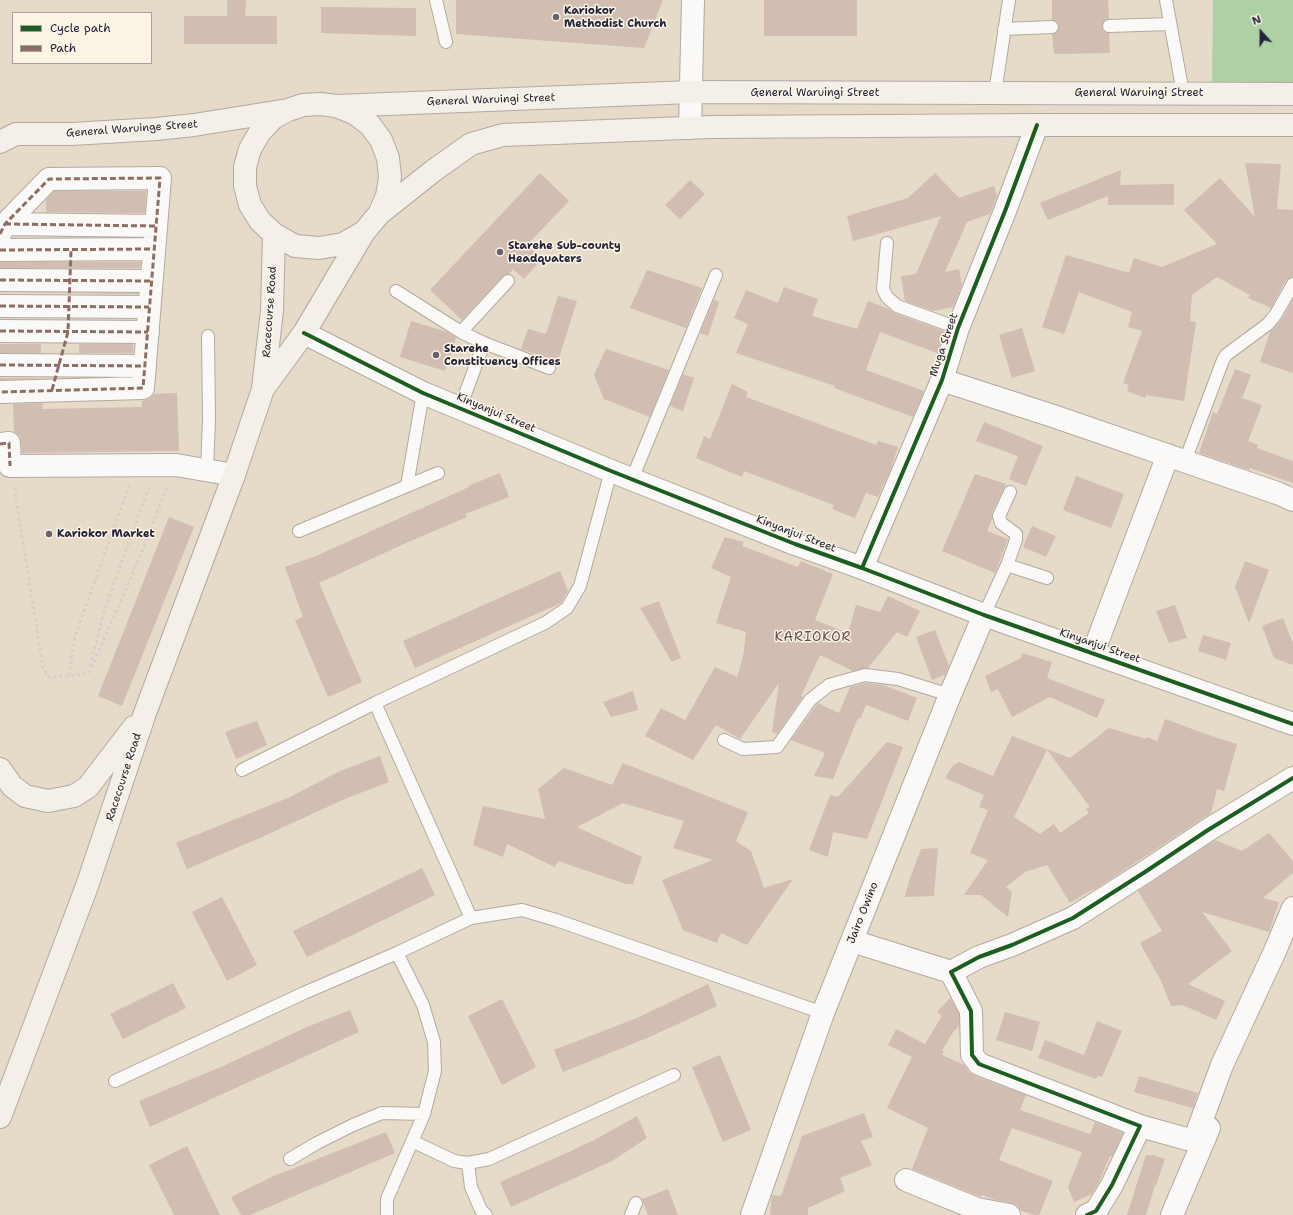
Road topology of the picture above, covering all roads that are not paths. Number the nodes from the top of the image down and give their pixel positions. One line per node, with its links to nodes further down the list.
1 (436, 0): 9 (lane)
2 (693, 0): 10 (street)
3 (1009, 0): 8 (lane)
4 (1166, 0): 5 (lane)
5 (1170, 24): 6 (lane); 12 (lane)
6 (1109, 26)
7 (1052, 27): 8 (lane)
8 (1004, 29): 11 (lane)
9 (446, 42)
10 (691, 92): 11 (main road, General Waruingi Street); 14 (main road, General Waruingi Street); 18 (street)
11 (995, 93): 12 (main road, General Waruingi Street)
12 (1183, 93): 13 (main road, General Waruingi Street)
13 (1293, 94)
14 (336, 106): 15 (main road, General Waruinge Street); 20 (main road, General Waruinge Street)
15 (288, 110): 19 (main road, General Waruinge Street); 24 (main road, General Waruinge Street)
16 (1037, 125): 17 (main road); 18 (main road); 39 (street, Muga Street)
17 (1293, 125)
18 (690, 128): 20 (main road)
19 (5, 133)
20 (379, 214): 23 (main road, General Waruinge Street)
21 (156, 226): 22 (street); 22 (street); 26 (street)
22 (3, 229)
23 (364, 232): 24 (main road, General Waruinge Street); 43 (main road)
24 (274, 234): 52 (main road, Racecourse Road)
25 (886, 244): 39 (lane)
26 (154, 249): 28 (street); 32 (street)
27 (0, 250): 28 (street)
28 (71, 250): 31 (street)
29 (716, 275): 63 (lane)
30 (0, 280): 31 (street)
31 (70, 281): 32 (street); 37 (street)
32 (151, 281): 38 (street)
33 (508, 281): 44 (lane)
34 (1293, 284): 58 (lane)
35 (396, 291): 44 (lane)
36 (0, 306): 37 (street)
37 (69, 307): 38 (street); 41 (street)
38 (150, 307): 42 (street)
39 (958, 328): 51 (street, Muga Street)
40 (0, 331): 41 (street)
41 (68, 332): 42 (street); 48 (street)
42 (148, 332): 49 (street)
43 (304, 332): 52 (main road); 55 (street, Kinyanjui Street)
44 (461, 332): 46 (lane)
45 (208, 336): 59 (lane)
46 (484, 343): 50 (lane); 56 (lane)
47 (0, 365): 48 (street)
48 (59, 365): 49 (street); 53 (street)
49 (145, 366): 53 (street)
50 (549, 368)
51 (942, 380): 58 (street); 69 (street, Muga Street)
52 (263, 389): 62 (main road, Racecourse Road)
53 (52, 390): 54 (street)
54 (0, 392)
55 (423, 393): 56 (street, Kinyanjui Street); 64 (lane)
56 (460, 408): 60 (street, Kinyanjui Street)
57 (0, 444): 59 (street)
58 (1177, 458): 66 (street); 72 (street)
59 (207, 470): 62 (street)
60 (612, 471): 63 (street, Kinyanjui Street); 74 (lane)
61 (438, 473): 64 (lane)
62 (234, 475): 75 (main road, Racecourse Road)
63 (632, 479): 69 (street, Kinyanjui Street)
64 (407, 486): 67 (lane)
65 (1010, 492): 68 (lane)
66 (1293, 500)
67 (299, 531)
68 (1007, 565): 70 (lane); 71 (lane)
69 (862, 568): 71 (street, Kinyanjui Street)
70 (1047, 578)
71 (984, 615): 72 (street, Kinyanjui Street); 73 (street, Jairo Owino)
72 (1093, 652): 76 (street, Kinyanjui Street)
73 (950, 695): 77 (lane); 84 (street, Jairo Owino)
74 (375, 703): 79 (lane); 82 (lane)
75 (145, 713): 78 (main road); 91 (main road, Racecourse Road)
76 (1293, 724)
77 (724, 740)
78 (0, 769)
79 (242, 770)
80 (1293, 778): 86 (street)
81 (1293, 908): 92 (street)
82 (471, 918): 85 (lane); 87 (lane)
83 (1293, 930): 104 (street)
84 (852, 941): 86 (street); 87 (street, Jairo Owino)
85 (397, 953): 89 (lane); 90 (lane)
86 (951, 972): 92 (street)
87 (823, 1013): 101 (street, Jairo Owino)
88 (674, 1075): 95 (lane)
89 (115, 1081)
90 (424, 1114): 93 (lane); 94 (lane)
91 (0, 1117)
92 (1140, 1126): 103 (street)
93 (412, 1141): 95 (lane); 98 (lane)
94 (290, 1159)
95 (468, 1163): 99 (lane)
96 (906, 1180): 102 (street)
97 (636, 1204): 100 (lane)
98 (387, 1215)
99 (486, 1215)
100 (631, 1215)
101 (752, 1215)
102 (1009, 1215)
103 (1087, 1215)
104 (1172, 1215)

